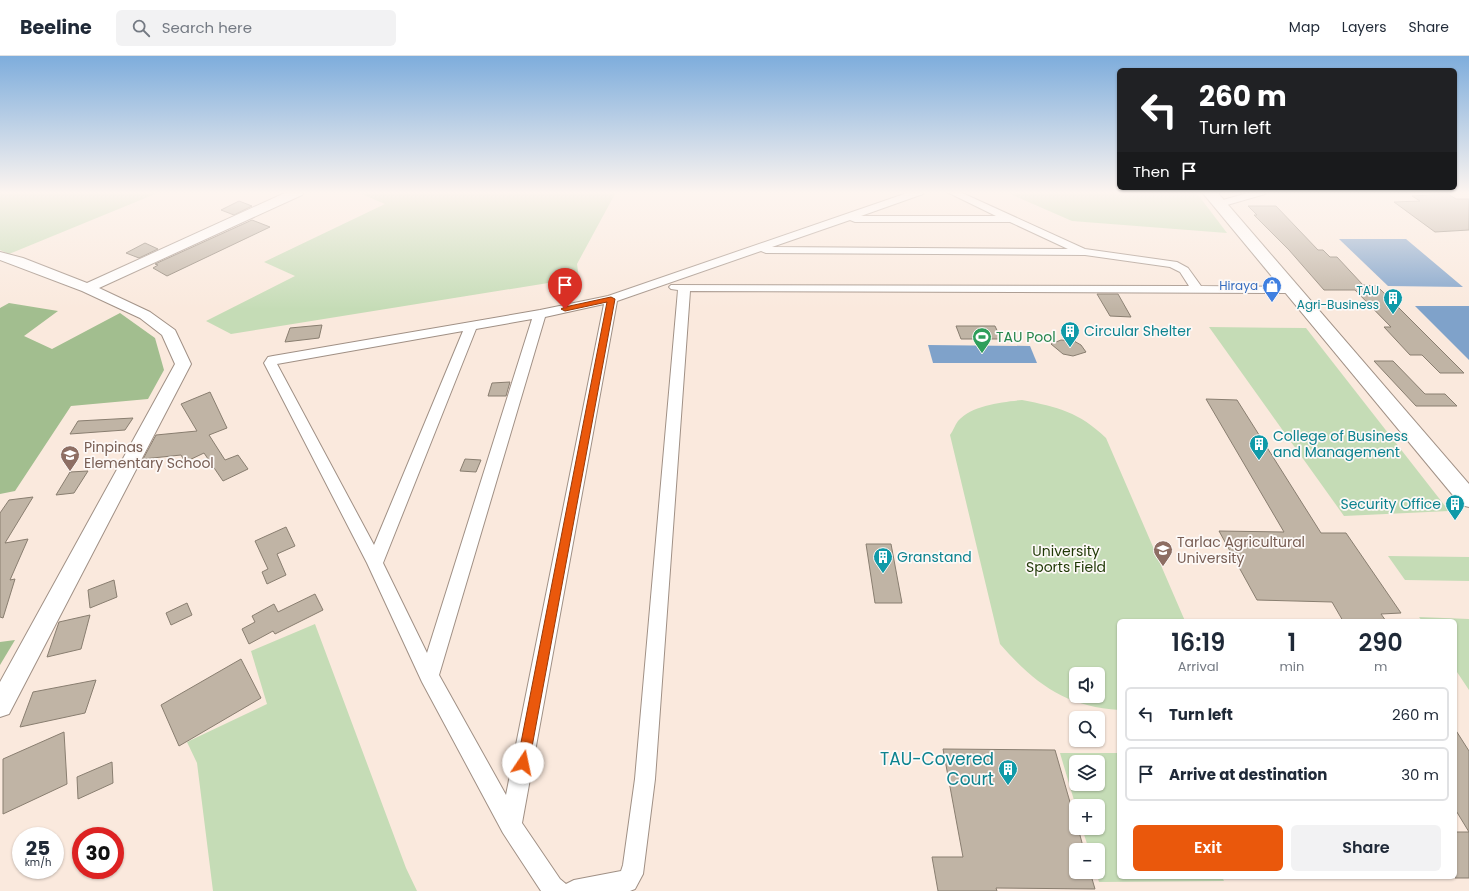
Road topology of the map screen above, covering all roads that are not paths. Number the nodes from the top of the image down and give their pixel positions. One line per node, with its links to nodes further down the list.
1 (212, 231): 9 (street)
2 (809, 231): 5 (street)
3 (1039, 231): 6 (street)
4 (1243, 231): 12 (highway)
5 (755, 250): 6 (street); 8 (street)
6 (1085, 252): 11 (street)
7 (0, 256): 9 (street)
8 (649, 286): 10 (street); 13 (street)
9 (86, 288): 19 (street)
10 (684, 288): 11 (street); 22 (street)
11 (1198, 290): 12 (street)
12 (1292, 290): 16 (highway)
13 (611, 299): 14 (street); 20 (street)
14 (540, 314): 15 (street); 18 (street)
15 (471, 326): 17 (street); 17 (street)
16 (1469, 499)
17 (375, 563): 18 (street)
18 (429, 676): 20 (street)
19 (0, 706)
20 (511, 825): 21 (street)
21 (557, 891)
22 (574, 891)

